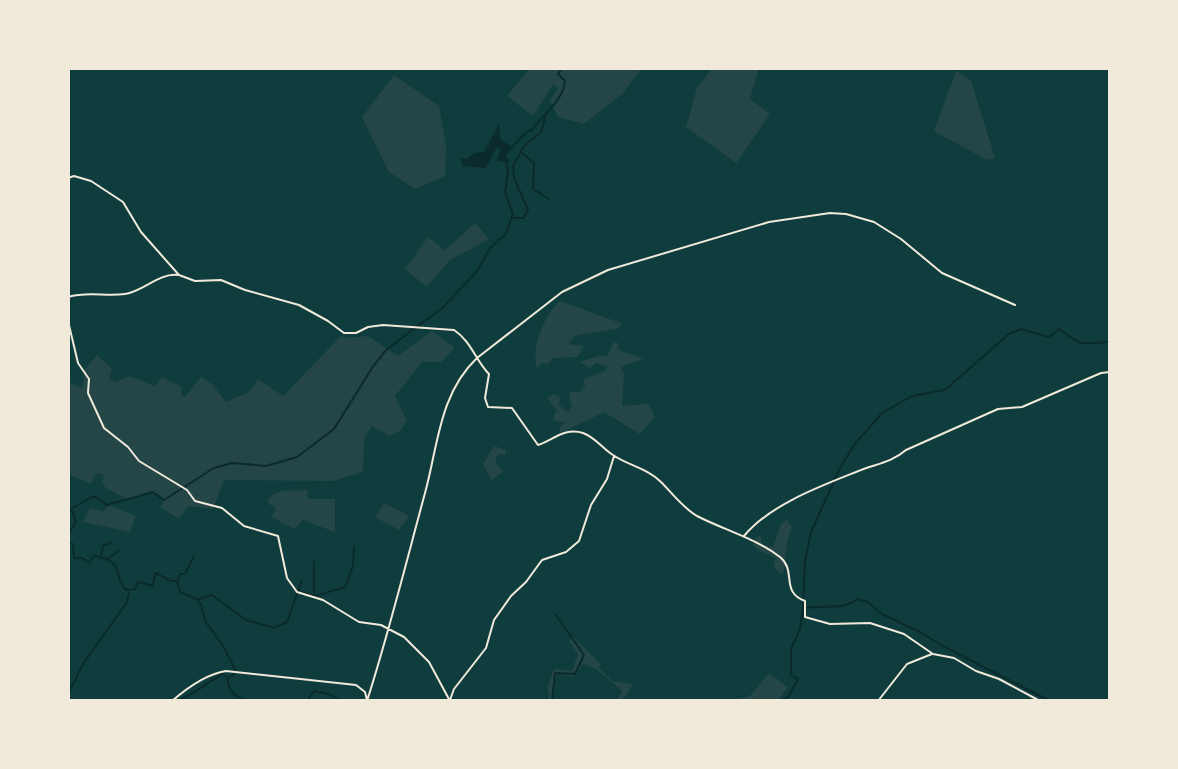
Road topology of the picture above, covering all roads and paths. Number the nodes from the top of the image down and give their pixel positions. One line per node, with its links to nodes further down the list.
1 (68, 178): 2 (street)
2 (179, 275): 3 (street); 6 (street)
3 (68, 297)
4 (1015, 305): 6 (street)
5 (68, 321): 10 (street)
6 (477, 358): 8 (street); 10 (street)
7 (1110, 372): 9 (street)
8 (614, 456): 9 (street); 14 (street)
9 (743, 537): 11 (street)
10 (389, 628): 13 (street); 14 (street)
11 (933, 654): 15 (street); 16 (street)
12 (172, 701): 13 (street)
13 (367, 701)
14 (450, 701)
15 (878, 701)
16 (1040, 701)

